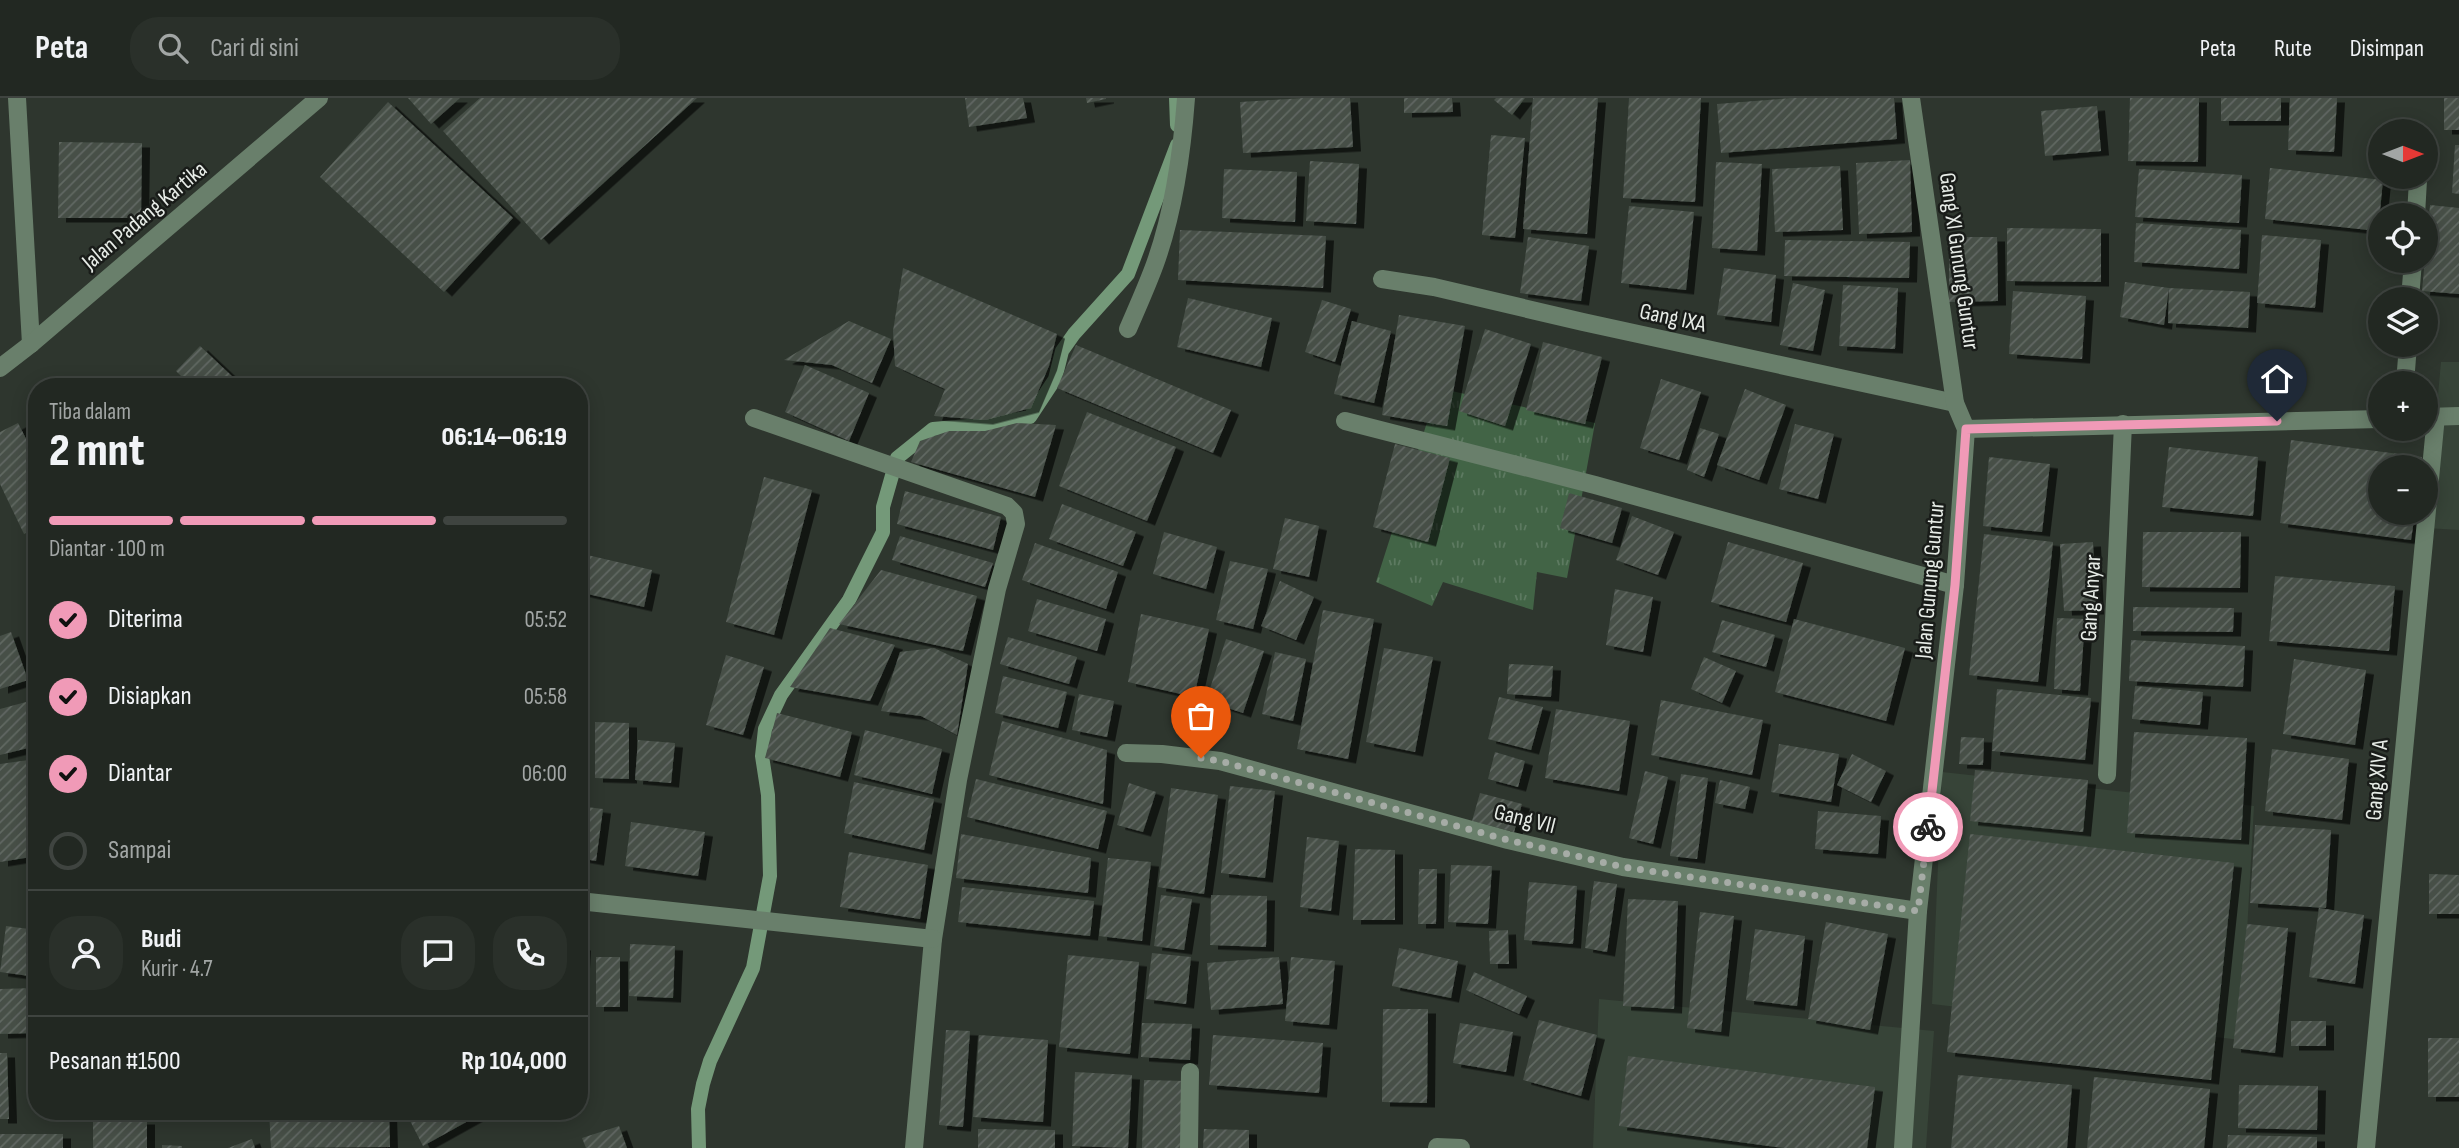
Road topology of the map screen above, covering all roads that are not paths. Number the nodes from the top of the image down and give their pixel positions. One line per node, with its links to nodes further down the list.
1 (17, 98): 7 (street)
2 (319, 98): 7 (street, Jalan Padang Kartika)
3 (1186, 98): 6 (street)
4 (1912, 98): 9 (street, Gang XI Gunung Guntur)
5 (1382, 279): 9 (street, Gang IXA)
6 (1128, 330)
7 (31, 344): 8 (street, Jalan Padang Kartika)
8 (0, 368)
9 (1955, 403): 16 (street, Gang XI Gunung Guntur)
10 (2459, 416): 11 (street)
11 (2438, 417)
12 (754, 418): 23 (street)
13 (2368, 419): 15 (street)
14 (1345, 421): 18 (street)
15 (2123, 425): 16 (street); 20 (street, Gang Anyar)
16 (1966, 429): 18 (street, Jalan Gunung Guntur)
17 (2429, 441): 30 (street, Gang XIV A)
18 (1955, 585): 22 (street, Jalan Gunung Guntur)
19 (1126, 753): 22 (street, Gang VII)
20 (2107, 775)
21 (588, 902): 23 (street)
22 (1918, 911): 29 (street, Jalan Gunung Guntur)
23 (933, 939): 26 (street)
24 (1190, 1072): 27 (street)
25 (1437, 1147): 28 (street)
26 (914, 1148)
27 (1189, 1148)
28 (1461, 1148)
29 (1903, 1148)
30 (2366, 1148)

